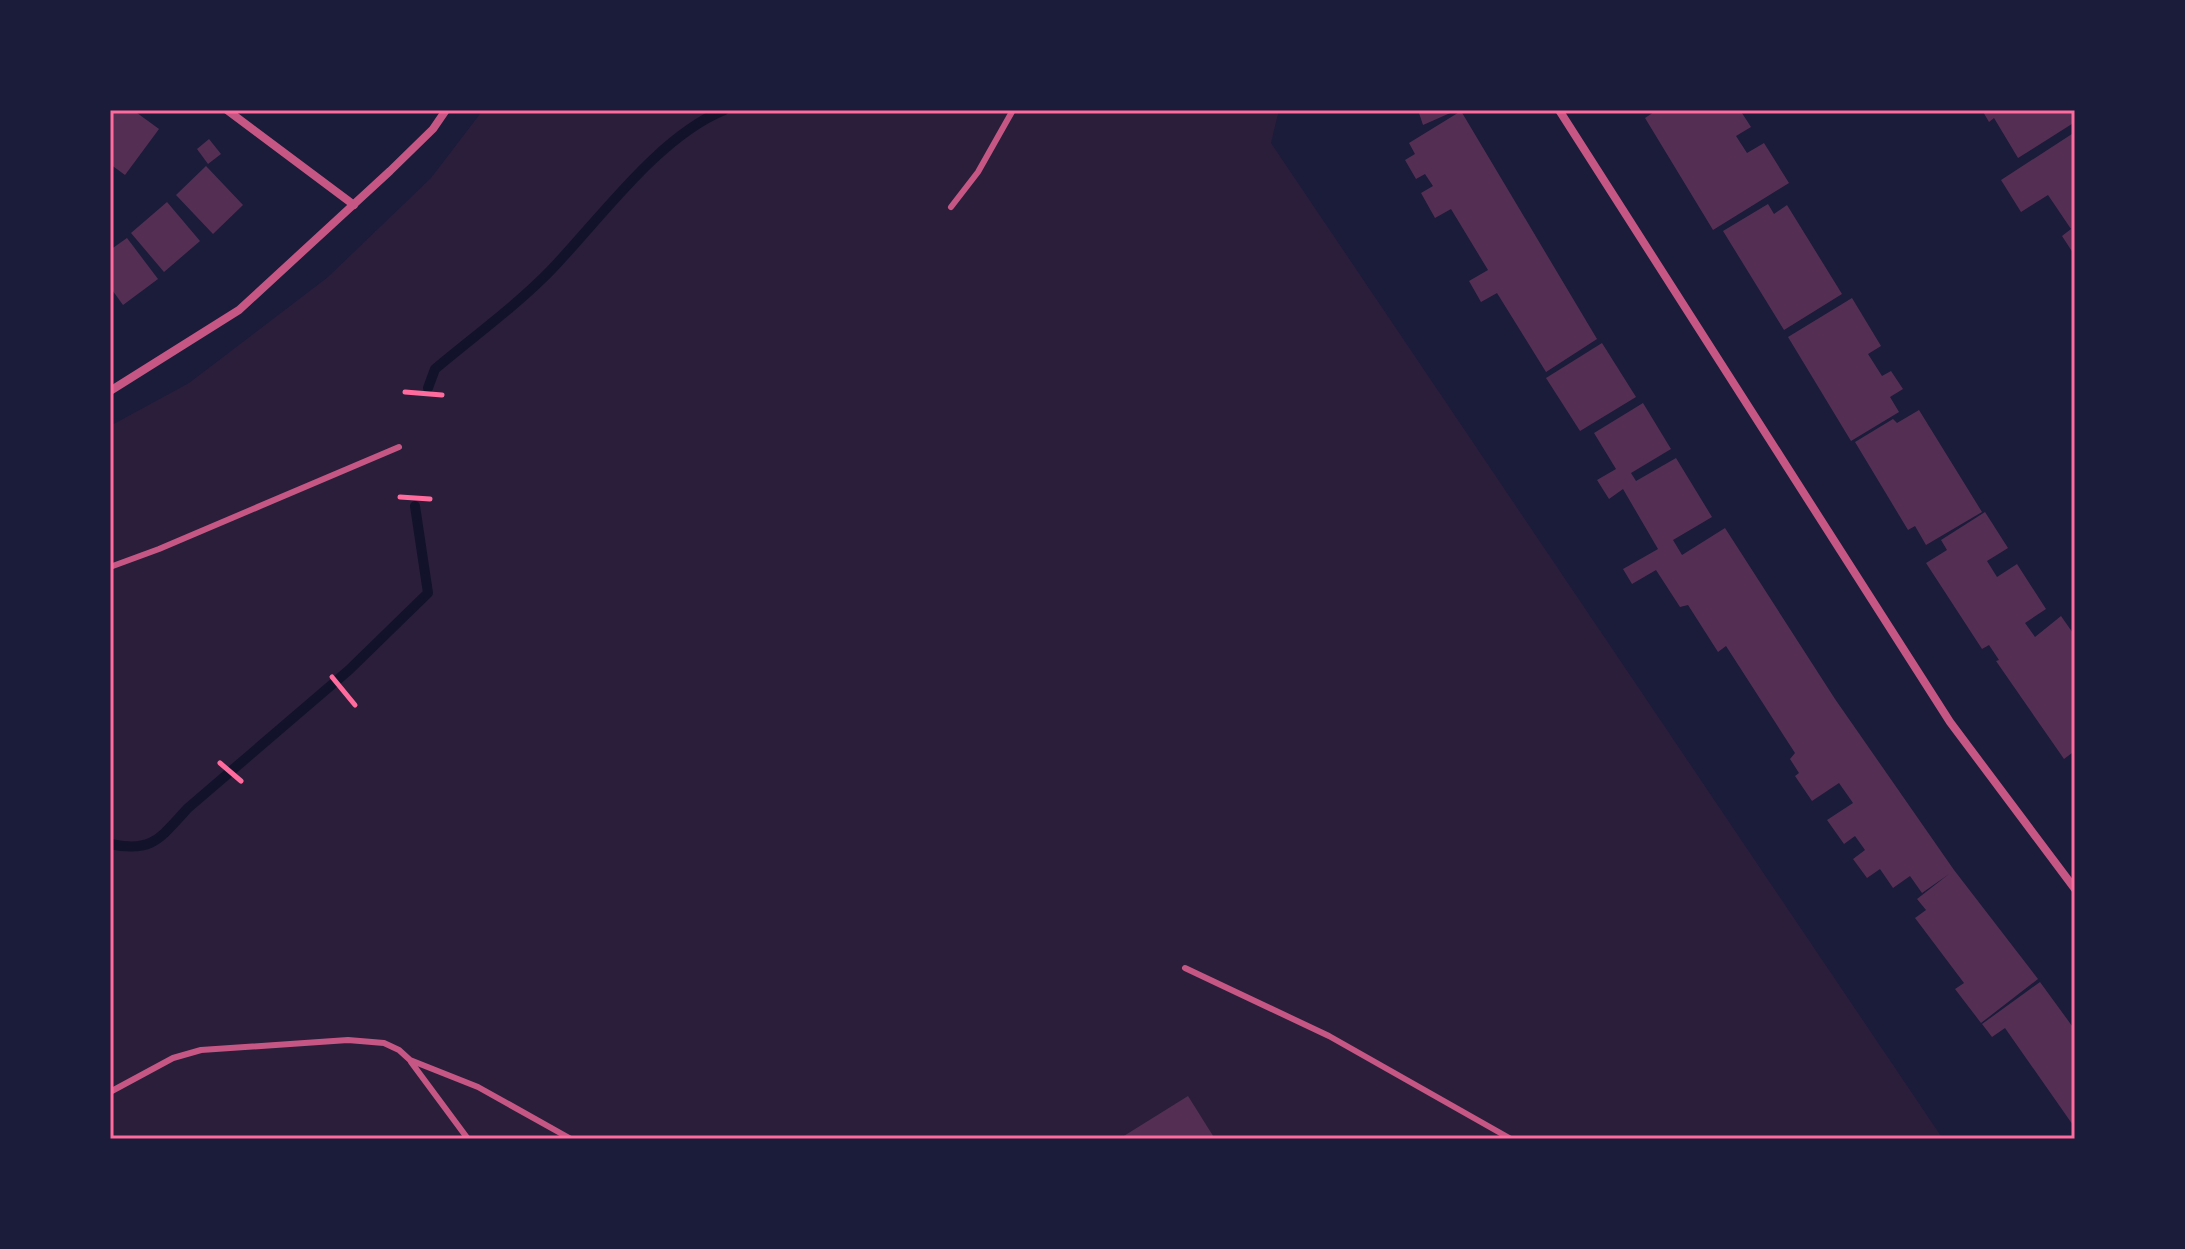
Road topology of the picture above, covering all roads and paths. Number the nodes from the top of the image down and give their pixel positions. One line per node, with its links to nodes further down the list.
1 (227, 110): 5 (street)
2 (446, 110): 5 (street)
3 (1013, 110): 6 (lane)
4 (1559, 110): 18 (street)
5 (354, 205): 7 (street)
6 (951, 207)
7 (110, 391)
8 (405, 392): 9 (path)
9 (442, 395)
10 (399, 447): 13 (lane)
11 (400, 497): 12 (path)
12 (430, 499)
13 (110, 567)
14 (332, 677): 15 (path)
15 (355, 705)
16 (220, 763): 17 (path)
17 (241, 781)
18 (2075, 889)
19 (1185, 968): 24 (lane)
20 (410, 1060): 21 (lane); 22 (lane); 23 (lane)
21 (110, 1092)
22 (468, 1139)
23 (571, 1139)
24 (1511, 1139)

